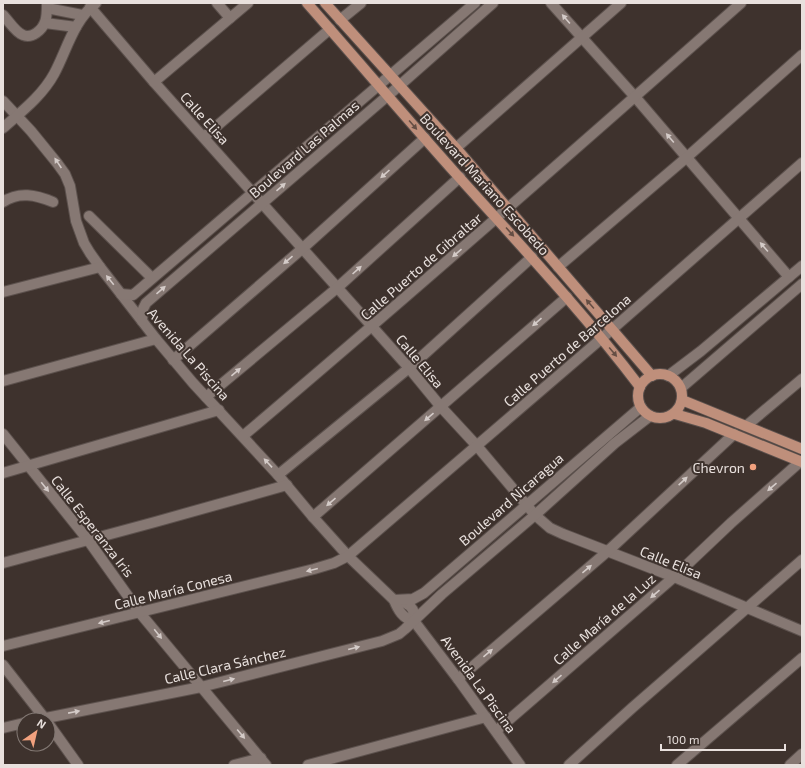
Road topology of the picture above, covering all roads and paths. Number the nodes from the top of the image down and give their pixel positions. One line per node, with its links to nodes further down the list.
1 (217, 3): 15 (street)
2 (248, 3): 15 (street)
3 (307, 3): 19 (main road, Boulevard Mariano Escobedo)
4 (325, 3): 16 (main road, Boulevard Mariano Escobedo)
5 (362, 3): 16 (street)
6 (475, 3): 22 (street, Boulevard Las Palmas)
7 (494, 3): 25 (street, Boulevard Las Palmas)
8 (552, 3): 20 (street, one-way to 8)
9 (621, 3): 20 (street)
10 (741, 3): 27 (street, Calle Puerto de Gibraltar)
11 (47, 5): 14 (street); 17 (street)
12 (93, 5): 14 (street); 23 (street, Calle Elisa)
13 (3, 15): 17 (street)
14 (82, 15): 18 (street)
15 (230, 18): 23 (street)
16 (340, 20): 22 (main road, Boulevard Mariano Escobedo)
17 (45, 23): 18 (street)
18 (76, 27): 28 (street)
19 (330, 29): 24 (main road, Boulevard Mariano Escobedo); 30 (street)
20 (582, 38): 27 (street); 32 (street)
21 (802, 55): 33 (street)
22 (390, 76): 24 (street, Boulevard Las Palmas); 25 (main road, Boulevard Mariano Escobedo)
23 (154, 82): 30 (street, Calle Elisa)
24 (378, 85): 26 (main road, Boulevard Mariano Escobedo); 36 (street, Boulevard Las Palmas)
25 (399, 86): 26 (street, Boulevard Las Palmas); 32 (main road, Boulevard Mariano Escobedo)
26 (388, 96): 31 (main road, Boulevard Mariano Escobedo, one-way to 31); 39 (street, Boulevard Las Palmas, one-way to 26)
27 (636, 98): 33 (street, one-way to 27); 40 (street, Calle Puerto de Gibraltar)
28 (8, 109): 29 (street); 47 (street, Avenida La Piscina, one-way to 28)
29 (3, 128)
30 (204, 137): 36 (street, Calle Elisa)
31 (425, 138): 35 (main road, Boulevard Mariano Escobedo); 44 (street, one-way to 44)
32 (456, 148): 40 (main road, Boulevard Mariano Escobedo)
33 (686, 158): 43 (street); 48 (street)
34 (802, 163): 43 (street, Calle Puerto de Barcelona)
35 (460, 178): 42 (main road, Boulevard Mariano Escobedo); 52 (street, one-way to 35)
36 (252, 192): 39 (street, Calle Elisa); 50 (street, Boulevard Las Palmas)
37 (3, 202): 38 (street)
38 (53, 202)
39 (262, 203): 44 (street, Calle Elisa); 57 (street, Boulevard Las Palmas, one-way to 39)
40 (508, 208): 42 (street, Calle Puerto de Gibraltar); 48 (main road, Boulevard Mariano Escobedo)
41 (89, 216): 50 (street)
42 (497, 218): 45 (main road, Boulevard Mariano Escobedo, one-way to 45); 59 (street, Calle Puerto de Gibraltar, one-way to 59)
43 (739, 219): 49 (street, one-way to 43); 60 (street, Calle Puerto de Barcelona)
44 (303, 248): 52 (street, Calle Elisa); 63 (street, one-way to 63)
45 (532, 257): 56 (main road, Boulevard Mariano Escobedo); 64 (street)
46 (802, 266): 49 (street)
47 (100, 267): 53 (street); 54 (street, Avenida La Piscina, one-way to 47)
48 (558, 267): 60 (main road, Boulevard Mariano Escobedo, one-way to 48)
49 (790, 277): 66 (street)
50 (152, 278): 55 (street, Boulevard Las Palmas)
51 (801, 286): 70 (street)
52 (337, 288): 59 (street, Calle Elisa); 71 (street, one-way to 52)
53 (3, 292)
54 (121, 294): 55 (street); 58 (street, Avenida La Piscina)
55 (133, 295): 57 (street)
56 (567, 297): 62 (main road, Boulevard Mariano Escobedo); 73 (street, one-way to 73)
57 (144, 306): 58 (street)
58 (142, 321): 61 (street, Avenida La Piscina)
59 (372, 326): 64 (street, Calle Elisa); 81 (street, Calle Puerto de Gibraltar)
60 (612, 329): 62 (street, Calle Puerto de Barcelona); 65 (main road, Boulevard Mariano Escobedo)
61 (156, 339): 63 (street, Avenida La Piscina); 68 (street)
62 (601, 339): 69 (main road, Boulevard Mariano Escobedo, one-way to 69); 82 (street, Calle Puerto de Barcelona)
63 (173, 360): 71 (street, Avenida La Piscina)
64 (409, 368): 73 (street, Calle Elisa); 87 (street)
65 (652, 376): 66 (main road); 69 (main road)
66 (668, 376): 70 (main road)
67 (802, 379): 78 (street)
68 (3, 381)
69 (640, 387): 74 (main road)
70 (681, 388): 72 (main road)
71 (206, 396): 75 (street, Avenida La Piscina)
72 (682, 400): 76 (main road); 78 (main road)
73 (441, 407): 82 (street, Calle Elisa); 91 (street, one-way to 91)
74 (641, 407): 77 (main road); 89 (street, Boulevard Nicaragua)
75 (219, 410): 81 (street, Avenida La Piscina); 85 (street)
76 (674, 414): 77 (main road); 80 (main road)
77 (650, 416): 90 (street, Boulevard Nicaragua)
78 (746, 426): 83 (main road)
79 (3, 434): 85 (street, Calle Esperanza Iris)
80 (734, 434): 84 (main road); 93 (street, one-way to 80)
81 (243, 436): 87 (street, Avenida La Piscina, one-way to 81)
82 (477, 446): 89 (street, Calle Elisa); 94 (street, Calle Puerto de Barcelona)
83 (802, 449)
84 (802, 462): 97 (street, Calle María de la Luz, one-way to 97)
85 (28, 466): 86 (street); 92 (street, Calle Esperanza Iris, one-way to 92)
86 (3, 473)
87 (278, 475): 88 (street, Avenida La Piscina)
88 (287, 485): 91 (street, Avenida La Piscina); 92 (street)
89 (526, 505): 90 (street, Calle Elisa); 98 (street, Boulevard Nicaragua)
90 (535, 515): 93 (street, Calle Elisa); 101 (street, Boulevard Nicaragua)
91 (313, 517): 94 (street, Avenida La Piscina)
92 (88, 540): 96 (street); 100 (street, Calle Esperanza Iris)
93 (608, 551): 97 (street, Calle Elisa); 106 (street, one-way to 93)
94 (348, 556): 98 (street, Avenida La Piscina); 100 (street, Calle María Conesa, one-way to 100)
95 (802, 560): 99 (street)
96 (3, 563)
97 (674, 578): 99 (street, Calle Elisa); 113 (street, Calle María de la Luz, one-way to 113)
98 (394, 600): 101 (street, Avenida La Piscina)
99 (747, 608): 102 (street, Calle Elisa); 121 (street)
100 (140, 613): 103 (street, Calle María Conesa, one-way to 103); 107 (street, Calle Esperanza Iris, one-way to 107)
101 (414, 621): 106 (street, Avenida La Piscina); 107 (street, Calle Clara Sánchez, one-way to 101)
102 (802, 631)
103 (3, 646)
104 (802, 658): 122 (street)
105 (3, 665): 108 (street)
106 (458, 679): 110 (street, Avenida La Piscina)
107 (201, 687): 109 (street, Calle Clara Sánchez, one-way to 107); 116 (street, Calle Esperanza Iris, one-way to 116)
108 (37, 712)
109 (56, 717)
110 (486, 718): 113 (street, Avenida La Piscina); 119 (street)
111 (16, 725): 112 (street)
112 (3, 728)
113 (496, 731): 120 (street, Avenida La Piscina)
114 (56, 737): 117 (street)
115 (802, 754): 123 (street)
116 (263, 762): 118 (street)
117 (78, 765)
118 (234, 765)
119 (308, 765)
120 (520, 765)
121 (569, 765)
122 (677, 765)
123 (790, 765)

